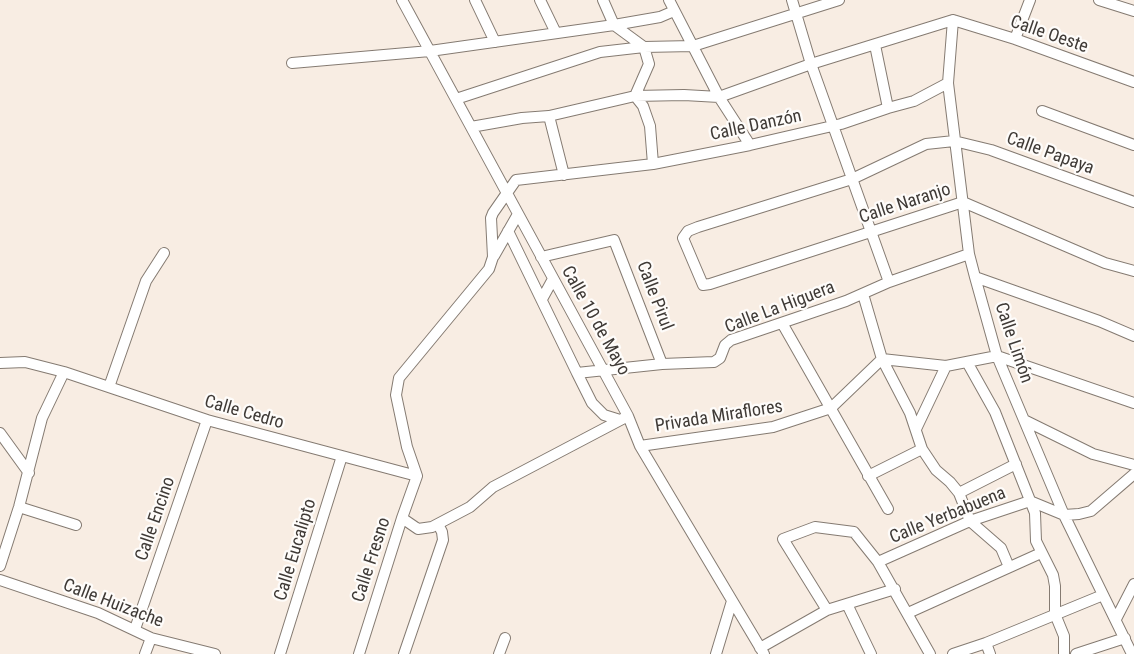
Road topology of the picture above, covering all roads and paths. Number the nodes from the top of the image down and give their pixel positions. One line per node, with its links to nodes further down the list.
1 (402, 0): 21 (street, Calle 10 de Mayo)
2 (475, 0): 17 (street)
3 (540, 0): 15 (street)
4 (603, 0): 14 (street)
5 (669, 0): 10 (street)
6 (792, 0): 12 (street)
7 (839, 0): 12 (street)
8 (1030, 0): 16 (street)
9 (1102, 0): 11 (street)
10 (674, 11): 14 (street); 19 (street)
11 (1134, 11)
12 (796, 13): 19 (street); 23 (street)
13 (953, 20): 16 (street, Calle Oeste); 18 (street); 25 (street, Calle Limón)
14 (614, 25): 15 (street); 20 (street)
15 (556, 33): 17 (street)
16 (1015, 39): 24 (street, Calle Oeste)
17 (494, 42): 21 (street)
18 (875, 44): 23 (street); 29 (street)
19 (693, 46): 20 (street); 27 (street)
20 (644, 47): 26 (street); 28 (street)
21 (430, 51): 22 (street); 28 (street, Calle 10 de Mayo)
22 (292, 63)
23 (811, 64): 27 (street); 32 (street)
24 (1134, 82)
25 (948, 83): 29 (street, Calle Danzón); 34 (street, Calle Limón)
26 (635, 96): 27 (street); 31 (street); 37 (street)
27 (719, 97): 35 (street)
28 (456, 99): 33 (street, Calle 10 de Mayo)
29 (888, 108): 32 (street, Calle Danzón)
30 (1042, 111): 36 (street)
31 (549, 116): 33 (street); 38 (street)
32 (834, 125): 35 (street, Calle Danzón); 39 (street)
33 (471, 127): 40 (street, Calle 10 de Mayo)
34 (954, 141): 39 (street, Calle Papaya); 41 (street, Calle Limón); 42 (street, Calle Papaya)
35 (750, 144): 37 (street, Calle Danzón)
36 (1134, 145)
37 (653, 164): 38 (street, Calle Danzón)
38 (564, 176): 40 (street, Calle Danzón)
39 (852, 179): 45 (street); 54 (street, Calle Papaya)
40 (506, 192): 43 (street, Calle 10 de Mayo); 48 (street)
41 (963, 202): 45 (street, Calle Naranjo); 47 (street, Calle Limón); 50 (street, Calle Naranjo)
42 (1134, 202)
43 (518, 214): 44 (street); 49 (street, Calle 10 de Mayo)
44 (508, 231): 48 (street); 56 (street)
45 (871, 232): 53 (street); 54 (street, Calle Naranjo)
46 (164, 253): 68 (street)
47 (969, 254): 51 (street, Calle Limón); 53 (street, Calle La Higuera)
48 (493, 257): 83 (street)
49 (542, 257): 52 (street, Calle 10 de Mayo); 63 (street, Calle Pirul)
50 (1134, 271)
51 (975, 277): 58 (street); 59 (street, Calle Limón)
52 (553, 278): 56 (street); 65 (street, Calle 10 de Mayo)
53 (889, 282): 55 (street, Calle La Higuera)
54 (710, 284)
55 (864, 294): 57 (street, Calle La Higuera); 60 (street)
56 (542, 299): 67 (street)
57 (782, 323): 63 (street, Calle La Higuera); 70 (street, Calle Yerbabuena)
58 (1134, 336)
59 (997, 356): 61 (street); 69 (street); 73 (street, Calle Limón)
60 (882, 359): 64 (street); 70 (street); 74 (street)
61 (967, 362): 64 (street); 79 (street)
62 (0, 363): 66 (street, Calle Cedro)
63 (662, 364): 65 (street, Calle La Higuera)
64 (946, 366): 74 (street)
65 (603, 371): 67 (street, Calle La Higuera); 71 (street, Calle 10 de Mayo)
66 (64, 372): 68 (street, Calle Cedro); 81 (street)
67 (577, 373): 71 (street)
68 (109, 387): 72 (street, Calle Cedro)
69 (1134, 403)
70 (831, 408): 76 (street, Privada Miraflores); 84 (street, Calle Yerbabuena)
71 (624, 418): 76 (street, Calle 10 de Mayo); 92 (street)
72 (207, 420): 78 (street, Calle Cedro); 108 (street, Calle Encino)
73 (1024, 420): 80 (street); 89 (street, Calle Limón)
74 (916, 429): 77 (street)
75 (0, 433): 81 (street)
76 (640, 446): 102 (street, Calle 10 de Mayo)
77 (922, 450): 84 (street); 85 (street)
78 (342, 456): 83 (street, Calle Cedro); 116 (street, Calle Eucalipto)
79 (1016, 464): 85 (street); 86 (street)
80 (1134, 465)
81 (29, 473): 87 (street)
82 (1134, 474): 89 (street)
83 (417, 476): 90 (street, Calle Fresno)
84 (868, 476): 88 (street, Calle Yerbabuena)
85 (959, 492): 91 (street)
86 (1030, 501): 89 (street, Calle Yerbabuena); 91 (street, Calle Yerbabuena); 94 (street)
87 (19, 508): 93 (street); 96 (street)
88 (888, 509)
89 (1064, 515): 101 (street, Calle Limón)
90 (402, 518): 92 (street); 117 (street, Calle Fresno)
91 (970, 521): 95 (street, Calle Yerbabuena); 97 (street)
92 (438, 524): 118 (street)
93 (76, 525)
94 (1041, 553): 97 (street); 106 (street)
95 (878, 562): 100 (street); 104 (street)
96 (0, 566)
97 (1009, 567): 105 (street)
98 (0, 580): 108 (street, Calle Huizache)
99 (1134, 584): 107 (street)
100 (894, 589): 103 (street); 105 (street)
101 (1103, 595): 106 (street); 107 (street, Calle Limón)
102 (732, 601): 113 (street, Calle 10 de Mayo); 120 (street)
103 (848, 604): 104 (street); 121 (street)
104 (827, 610): 113 (street)
105 (908, 613): 122 (street)
106 (1055, 614): 112 (street); 125 (street)
107 (1116, 619): 111 (street, Calle Limón)
108 (135, 629): 109 (street, Calle Huizache)
109 (151, 638): 114 (street); 115 (street, Calle Huizache)
110 (505, 638): 119 (street)
111 (1125, 638): 126 (street); 127 (street, Calle Limón)
112 (986, 643): 123 (street); 124 (street)
113 (762, 651)
114 (145, 654)
115 (215, 654)
116 (280, 654)
117 (359, 654)
118 (404, 654)
119 (499, 654)
120 (716, 654)
121 (871, 654)
122 (930, 654)
123 (953, 654)
124 (990, 654)
125 (1064, 654)
126 (1076, 654)
127 (1132, 654)

